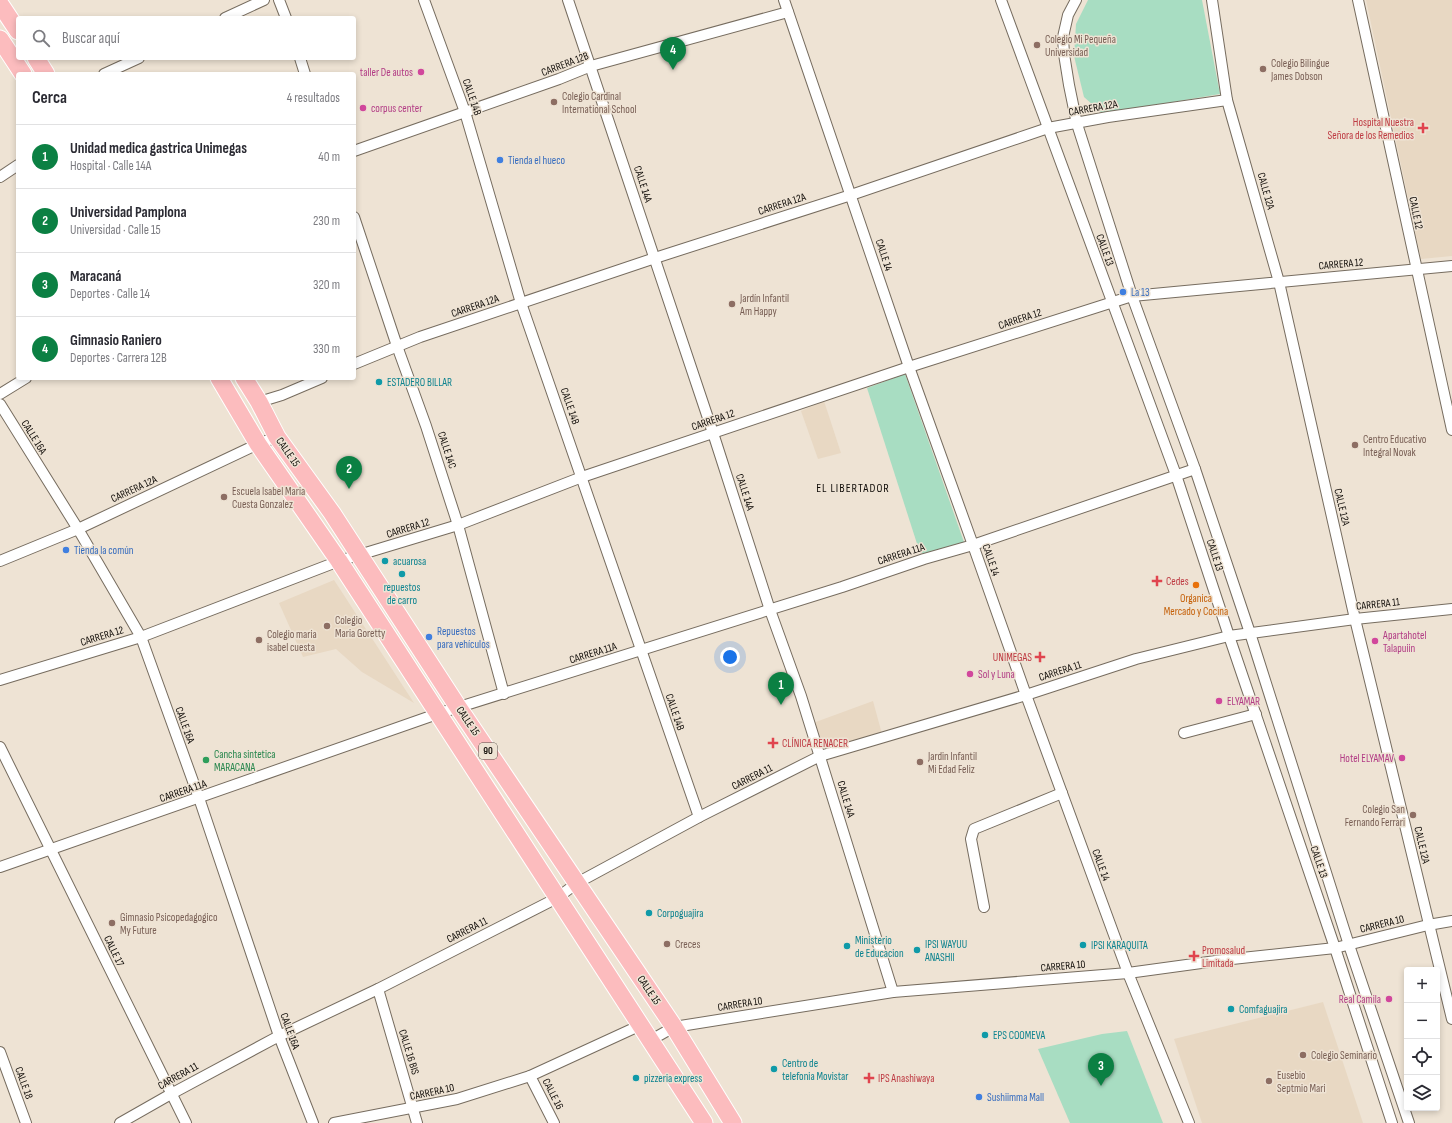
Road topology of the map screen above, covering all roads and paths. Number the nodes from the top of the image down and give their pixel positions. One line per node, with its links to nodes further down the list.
1 (264, 0): 12 (street)
2 (279, 0): 13 (street)
3 (424, 0): 25 (street, CALLE 14B)
4 (568, 0): 19 (street, CALLE 14A)
5 (784, 0): 11 (street, CALLE 14)
6 (1001, 0): 27 (street, CALLE 13)
7 (1076, 0): 26 (street, CALLE 13)
8 (1212, 0): 24 (street, CALLE 12A)
9 (1358, 0): 35 (street, CALLE 12)
10 (0, 4): 14 (highway)
11 (788, 12): 19 (street, CARRERA 12B); 31 (street, CALLE 14)
12 (229, 16)
13 (285, 16)
14 (16, 28)
15 (0, 39): 20 (highway)
16 (37, 60): 21 (highway)
17 (135, 60): 22 (street)
18 (301, 60): 23 (street)
19 (591, 66): 25 (street, CARRERA 12B); 33 (street, CALLE 14A)
20 (22, 72)
21 (45, 72)
22 (108, 72)
23 (304, 72)
24 (1227, 100): 26 (street, CARRERA 12A); 36 (street, CALLE 12A)
25 (465, 112): 28 (street, CARRERA 12B); 39 (street, CALLE 14B)
26 (1077, 124): 27 (street, CARRERA 12A); 37 (street, CALLE 13)
27 (1048, 128): 31 (street, CARRERA 12A); 38 (street, CALLE 13)
28 (356, 150)
29 (16, 166): 30 (street)
30 (0, 177)
31 (851, 195): 33 (street, CARRERA 12A); 42 (street, CALLE 14)
32 (356, 223): 40 (street, CALLE 14C)
33 (655, 258): 39 (street, CARRERA 12A); 51 (street, CALLE 14A)
34 (1452, 266): 35 (street, CARRERA 12)
35 (1416, 269): 36 (street, CARRERA 12); 50 (street, CALLE 12)
36 (1279, 282): 37 (street, CARRERA 12); 65 (street, CALLE 12A)
37 (1132, 296): 38 (street, CARRERA 12); 54 (street, CALLE 13)
38 (1112, 302): 42 (street, CARRERA 12); 55 (street, CALLE 13)
39 (521, 303): 40 (street, CARRERA 12A); 56 (street, CALLE 14B)
40 (397, 346): 41 (street, CARRERA 12A); 57 (street, CALLE 14C)
41 (356, 363)
42 (908, 367): 51 (street, CARRERA 12); 59 (street, CALLE 14)
43 (23, 380): 47 (street)
44 (220, 380): 53 (highway, CALLE 15 / 90)
45 (245, 380): 48 (highway, CALLE 15 / 90)
46 (317, 380): 48 (street)
47 (0, 394)
48 (259, 402): 52 (highway, CALLE 15 / 90)
49 (0, 404): 58 (street, CALLE 16A)
50 (1452, 430)
51 (713, 433): 56 (street, CARRERA 12); 64 (street, CALLE 14A)
52 (277, 437): 53 (street, CARRERA 12A); 60 (highway, CALLE 15 / 90)
53 (258, 444): 58 (street, CARRERA 12A); 62 (highway, CALLE 15 / 90)
54 (1195, 469): 55 (street, CARRERA 11A); 66 (street, CALLE 13)
55 (1176, 475): 59 (street, CARRERA 11A); 67 (street, CALLE 13)
56 (582, 477): 57 (street, CARRERA 12); 69 (street, CALLE 14B)
57 (458, 526): 60 (street, CARRERA 12); 71 (street, CALLE 14C)
58 (78, 529): 61 (street, CARRERA 12A); 68 (street, CALLE 16A)
59 (973, 545): 64 (street, CARRERA 11A); 72 (street, CALLE 14)
60 (360, 555): 62 (street, CARRERA 12); 73 (highway, CALLE 15 / 90)
61 (0, 561)
62 (339, 561): 68 (street, CARRERA 12); 74 (highway, CALLE 15 / 90)
63 (1452, 609): 65 (street, CARRERA 11)
64 (770, 610): 69 (street, CARRERA 11A); 78 (street, CALLE 14A)
65 (1355, 619): 66 (street, CARRERA 11); 88 (street, CALLE 12A)
66 (1250, 633): 67 (street, CARRERA 11); 89 (street, CALLE 13)
67 (1229, 636): 72 (street, CARRERA 11); 75 (street, CALLE 13)
68 (141, 637): 70 (street, CARRERA 12); 80 (street, CALLE 16A)
69 (641, 651): 71 (street, CARRERA 11A); 81 (street, CALLE 14B)
70 (0, 680)
71 (504, 694): 73 (street, CARRERA 11A)
72 (1026, 695): 78 (street, CARRERA 11); 79 (street, CALLE 14)
73 (458, 707): 74 (street, CARRERA 11A); 84 (highway, CALLE 15 / 90)
74 (437, 714): 80 (street, CARRERA 11A); 85 (highway, CALLE 15 / 90)
75 (1256, 714): 76 (street); 90 (street, CALLE 13)
76 (1184, 734)
77 (0, 747): 82 (street, CALLE 17)
78 (820, 756): 81 (street, CARRERA 11); 93 (street, CALLE 14A)
79 (1062, 793): 86 (street); 91 (street, CALLE 14)
80 (198, 798): 82 (street, CARRERA 11A); 97 (street, CALLE 16A)
81 (699, 818): 84 (street, CARRERA 11)
82 (51, 850): 83 (street, CARRERA 11A); 101 (street, CALLE 17)
83 (0, 866)
84 (577, 883): 85 (street, CARRERA 11); 96 (highway, CALLE 15 / 90)
85 (557, 898): 92 (street, CARRERA 11); 95 (highway, CALLE 15 / 90)
86 (984, 907)
87 (1452, 921): 88 (street, CARRERA 10)
88 (1428, 925): 89 (street, CARRERA 10); 94 (street, CALLE 12A)
89 (1349, 945): 90 (street, CARRERA 10); 114 (street, CALLE 13)
90 (1336, 948): 91 (street, CARRERA 10); 113 (street, CALLE 13)
91 (1128, 973): 93 (street, CARRERA 10); 112 (street, CALLE 14)
92 (378, 989): 97 (street, CARRERA 11); 102 (street, CALLE 16 BIS)
93 (893, 992): 96 (street, CARRERA 10)
94 (1452, 1019)
95 (641, 1025): 98 (highway, CALLE 15 / 90); 100 (street, CARRERA 10)
96 (674, 1027): 98 (street); 111 (highway, CALLE 15 / 90)
97 (278, 1036): 101 (street, CARRERA 11); 106 (street, CALLE 16A)
98 (651, 1040): 110 (highway, CALLE 15 / 90)
99 (0, 1052): 103 (street, CALLE 18)
100 (530, 1076): 102 (street, CARRERA 10); 109 (street, CALLE 16)
101 (171, 1094): 104 (street, CARRERA 11); 105 (street, CALLE 17)
102 (414, 1109): 107 (street, CARRERA 10); 108 (street, CALLE 16 BIS)
103 (26, 1123)
104 (120, 1123)
105 (186, 1123)
106 (313, 1123)
107 (334, 1123)
108 (417, 1123)
109 (554, 1123)
110 (704, 1123)
111 (734, 1123)
112 (1189, 1123)
113 (1392, 1123)
114 (1409, 1123)

